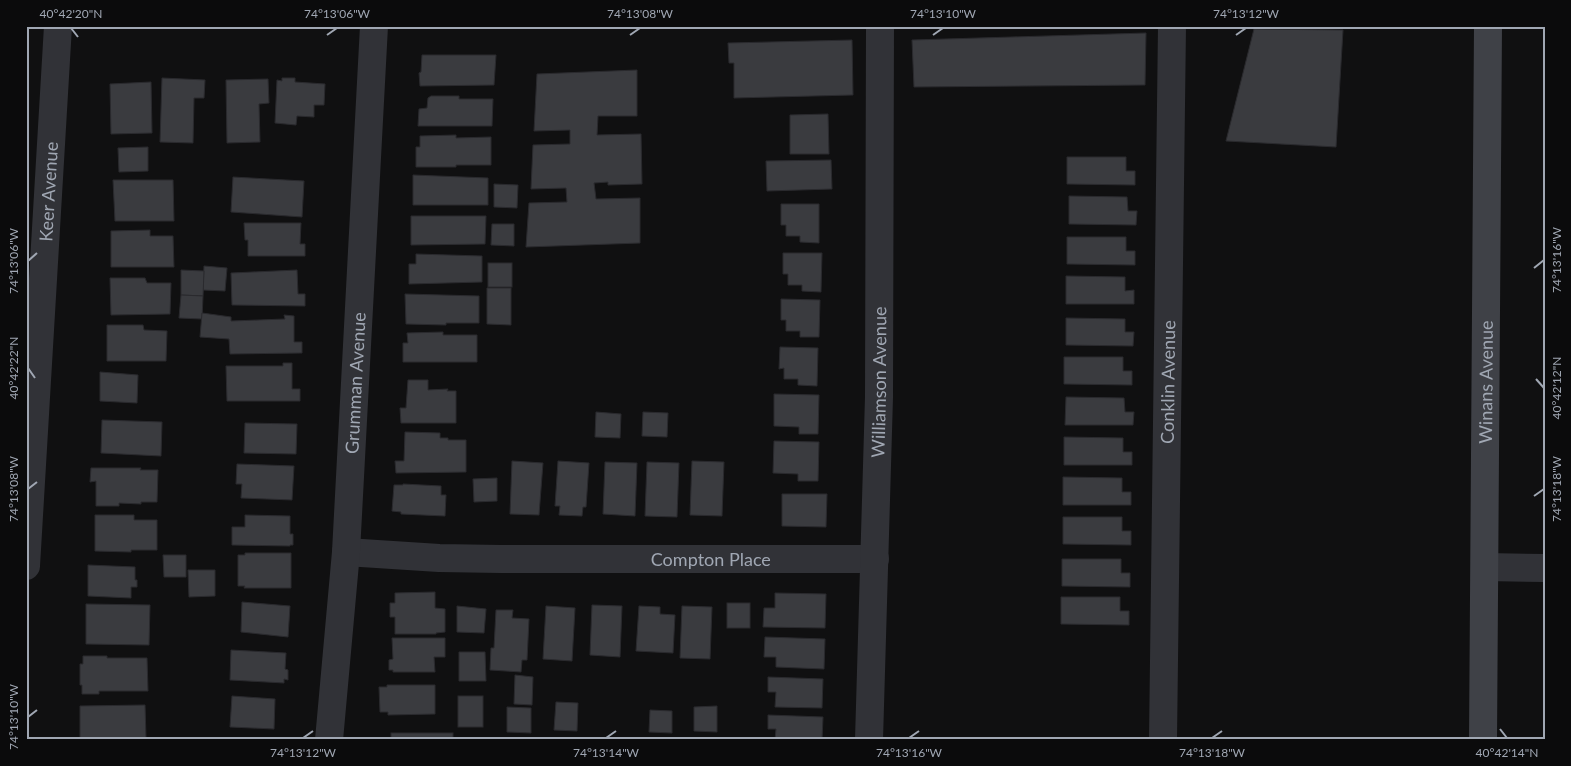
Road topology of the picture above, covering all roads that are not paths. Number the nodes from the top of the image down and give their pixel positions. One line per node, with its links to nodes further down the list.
1 (58, 26): 8 (street, Keer Avenue)
2 (374, 26): 6 (street, Grumman Avenue)
3 (880, 26): 7 (street, Williamson Avenue)
4 (1172, 26): 13 (street, Conklin Avenue)
5 (1488, 26): 9 (street, Winans Avenue)
6 (346, 552): 7 (street, Compton Place); 11 (street, Grumman Avenue)
7 (875, 558): 12 (street, Williamson Avenue)
8 (26, 566)
9 (1484, 567): 10 (street); 14 (street, Winans Avenue)
10 (1545, 568)
11 (329, 740)
12 (870, 740)
13 (1163, 740)
14 (1483, 740)

